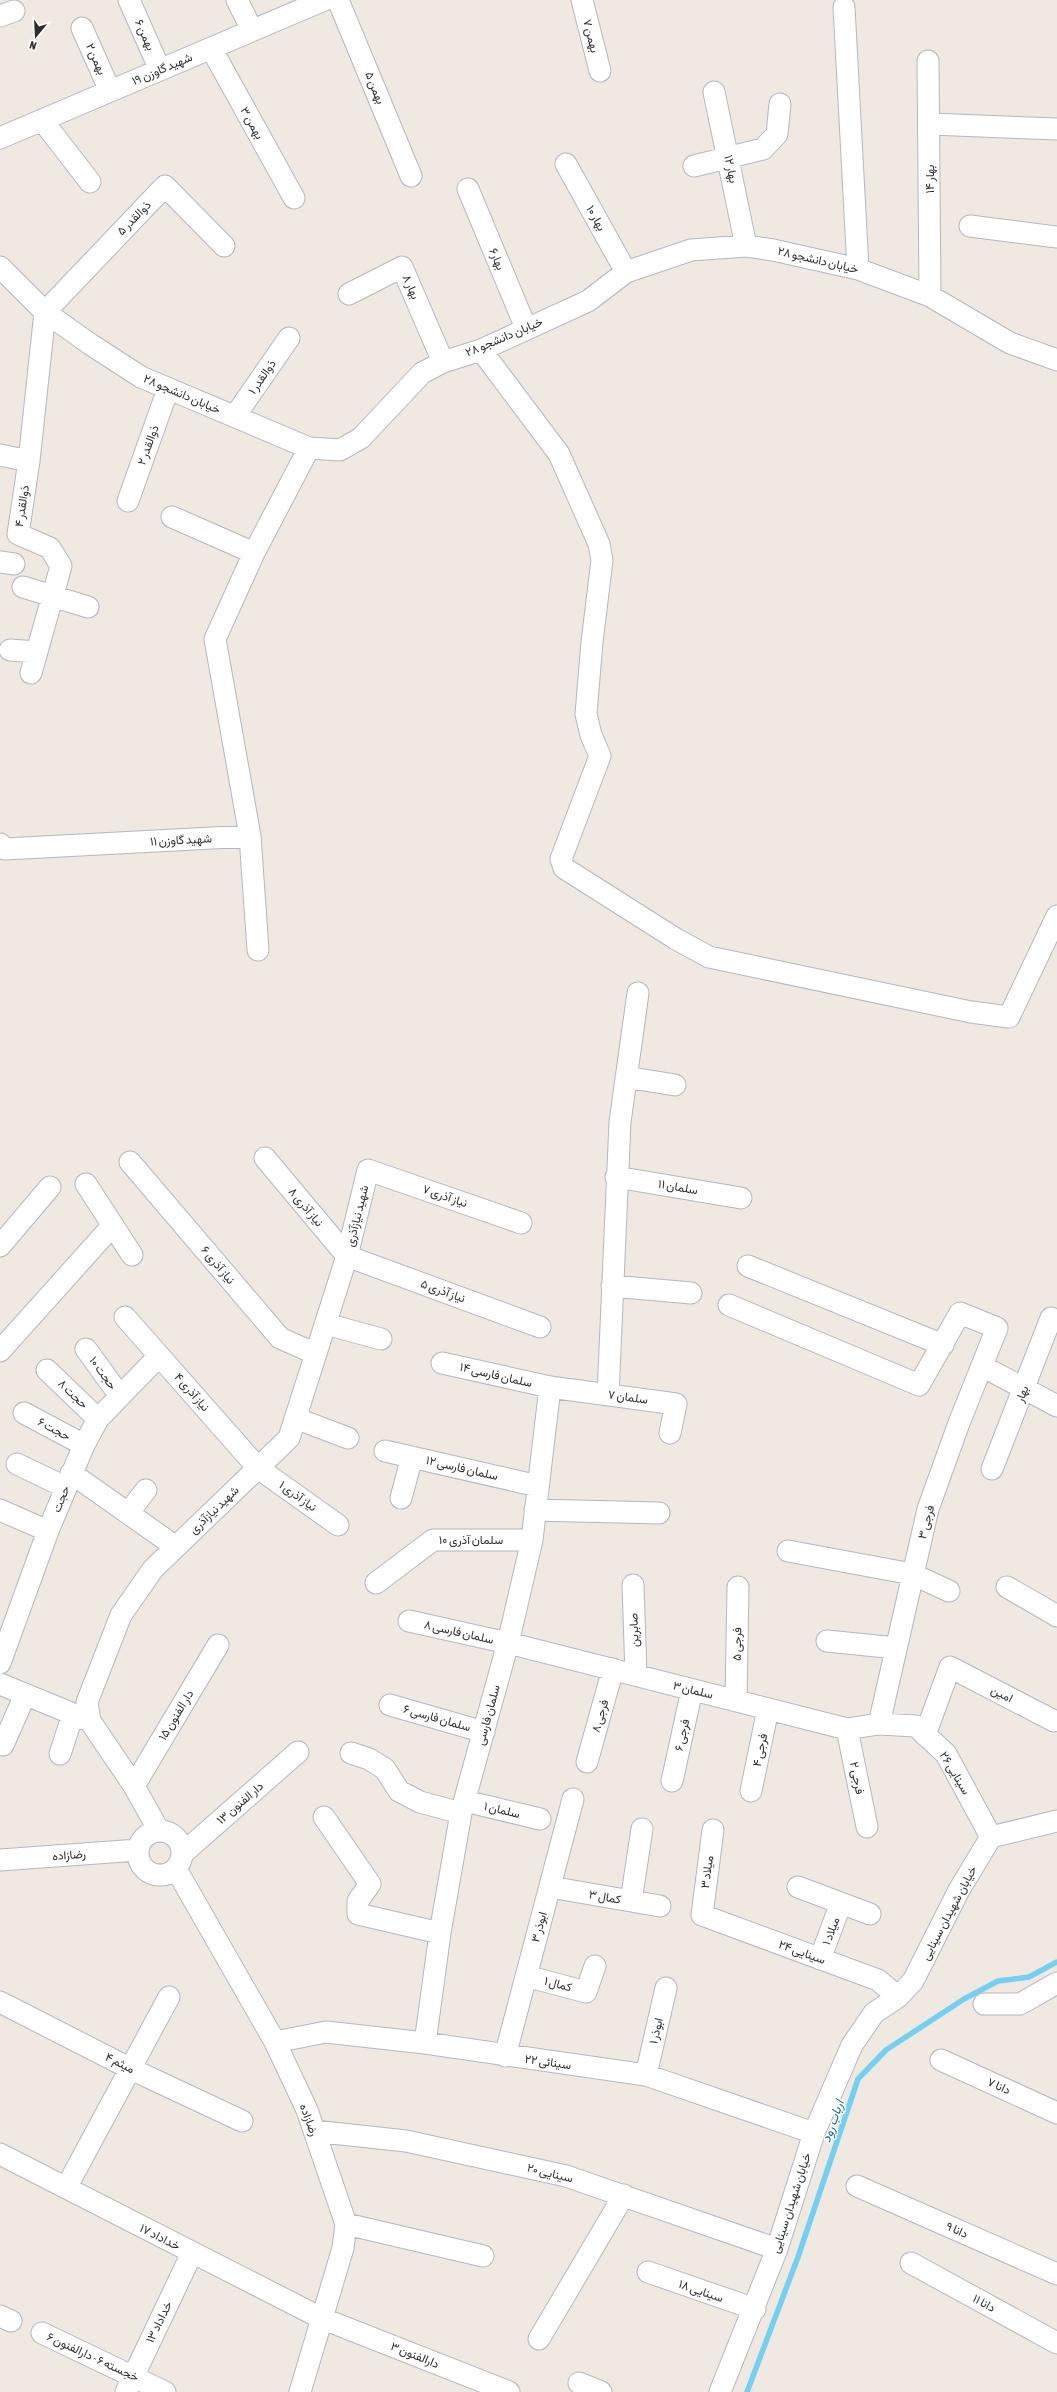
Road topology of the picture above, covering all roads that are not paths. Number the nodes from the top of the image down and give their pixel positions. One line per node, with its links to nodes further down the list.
1 (129, 0): 11 (street, بهمن ۶)
2 (237, 0): 8 (street)
3 (324, 0): 8 (street, شهید گاوزن ۱۹)
4 (338, 0): 23 (street, بهمن ۵)
5 (582, 0): 12 (street, بهمن ۷)
6 (844, 7): 32 (street)
7 (82, 28): 13 (street, بهمن ۲)
8 (252, 30): 9 (street, شهید گاوزن ۱۹)
9 (211, 48): 11 (street, شهید گاوزن ۱۹); 26 (street, بهمن ۳)
10 (928, 61): 17 (street, بهار ۱۴)
11 (160, 70): 13 (street, شهید گاوزن ۱۹)
12 (600, 71)
13 (110, 91): 16 (street, شهید گاوزن ۱۹)
14 (714, 92): 20 (street, بهار ۱۲)
15 (780, 104): 20 (street)
16 (42, 120): 19 (street, شهید گاوزن ۱۹); 24 (street)
17 (930, 124): 18 (street); 35 (street, بهار ۱۴)
18 (1057, 129)
19 (0, 138)
20 (728, 156): 22 (street); 30 (street, بهار ۱۲)
21 (566, 164): 33 (street, بهار ۱۰)
22 (694, 166)
23 (411, 176)
24 (90, 182)
25 (468, 189): 37 (street, بهار۶)
26 (294, 198)
27 (970, 226): 28 (street)
28 (1057, 237)
29 (224, 246): 36 (street, ذوالقدر ۵)
30 (746, 246): 32 (street, خیابان دانشجو ۲۸); 33 (street, خیابان دانشجو ۲۸)
31 (0, 266): 36 (street, خیابان دانشجو ۲۸)
32 (858, 269): 35 (street, خیابان دانشجو ۲۸)
33 (626, 272): 37 (street, خیابان دانشجو ۲۸)
34 (349, 294): 41 (street, بهار ۸)
35 (930, 296): 40 (street, خیابان دانشجو ۲۸)
36 (45, 312): 42 (street, خیابان دانشجو ۲۸); 46 (street, ذوالقدر ۴)
37 (526, 328): 39 (street, خیابان دانشجو ۲۸)
38 (289, 338): 43 (street, ذوالقدر ۱)
39 (481, 350): 41 (street, خیابان دانشجو ۲۸); 58 (street)
40 (1057, 360)
41 (443, 362): 44 (street, خیابان دانشجو ۲۸)
42 (168, 389): 43 (street, خیابان دانشجو ۲۸); 47 (street, ذوالقدر ۲)
43 (235, 416): 44 (street, خیابان دانشجو ۲۸)
44 (309, 448): 49 (street)
45 (0, 455): 46 (street)
46 (29, 461): 51 (street, ذوالقدر ۴)
47 (128, 501)
48 (172, 517): 49 (street)
49 (254, 553): 56 (street)
50 (23, 587): 51 (street)
51 (53, 596): 52 (street); 54 (street, ذوالقدر ۴)
52 (88, 608)
53 (10, 650): 54 (street)
54 (37, 652): 55 (street, ذوالقدر ۴)
55 (31, 673)
56 (250, 836): 57 (street, شهید گاوزن ۱۱); 59 (street)
57 (0, 844)
58 (1057, 916)
59 (258, 950)
60 (638, 993): 61 (street)
61 (626, 1078): 62 (street); 66 (street)
62 (675, 1085)
63 (265, 1158): 74 (street, نیاز آذری ۸)
64 (130, 1162): 87 (street, نیاز آذری ۶)
65 (368, 1170): 70 (street, نیاز آذری ۷); 74 (street, شهید نیازآذری)
66 (616, 1177): 69 (street, سلمان ۱۱); 76 (street)
67 (86, 1184): 71 (street)
68 (50, 1187): 72 (street)
69 (741, 1198)
70 (521, 1223)
71 (113, 1225): 73 (street); 86 (street)
72 (0, 1246)
73 (132, 1255)
74 (347, 1256): 81 (street, شهید نیازآذری); 82 (street, نیاز آذری ۵)
75 (748, 1266): 84 (street)
76 (612, 1286): 77 (street); 94 (street)
77 (691, 1292)
78 (729, 1305): 84 (street)
79 (125, 1317): 88 (street, نیاز آذری ۴)
80 (1051, 1318): 93 (street, بهار)
81 (326, 1324): 83 (street); 87 (street, شهید نیازآذری)
82 (540, 1327)
83 (381, 1339)
84 (942, 1345): 90 (street, فرجی ۳)
85 (86, 1349): 95 (street, حجت ۱۰)
86 (0, 1351)
87 (316, 1354): 98 (street, شهید نیازآذری)
88 (159, 1356): 95 (street, حجت); 106 (street, نیاز آذری ۴)
89 (442, 1363): 92 (street, سلمان فارسی ۱۴)
90 (982, 1366): 93 (street); 121 (street, فرجی ۳)
91 (47, 1370): 99 (street, حجت ۸)
92 (550, 1387): 94 (street, سلمان ۷); 109 (street, سلمان فارسی)
93 (1024, 1389): 96 (street); 107 (street, بهار)
94 (608, 1395): 100 (street, سلمان ۷)
95 (120, 1396): 99 (street, حجت)
96 (1057, 1406)
97 (24, 1413): 102 (street, حجت ۶)
98 (295, 1418): 101 (street); 106 (street, شهید نیازآذری)
99 (98, 1419): 102 (street, حجت)
100 (670, 1433)
101 (348, 1438)
102 (84, 1445): 108 (street, حجت)
103 (385, 1450): 104 (street, سلمان فارسی ۱۲)
104 (412, 1457): 109 (street, سلمان فارسی ۱۲); 111 (street)
105 (17, 1464): 108 (street)
106 (258, 1468): 116 (street, نیاز آذری ۱); 119 (street, شهید نیازآذری)
107 (992, 1469)
108 (68, 1480): 114 (street); 117 (street, حجت)
109 (538, 1486): 113 (street, سلمان فارسی)
110 (146, 1490): 114 (street)
111 (401, 1498)
112 (0, 1510): 117 (street)
113 (535, 1510): 115 (street); 118 (street, سلمان فارسی)
114 (128, 1513): 119 (street)
115 (659, 1513)
116 (338, 1525)
117 (48, 1531): 133 (street, حجت)
118 (532, 1540): 122 (street, سلمان آذری ۱۰); 130 (street, سلمان فارسی)
119 (176, 1547): 142 (street, شهید نیازآذری)
120 (788, 1551): 121 (street)
121 (912, 1574): 126 (street); 132 (street, فرجی ۳)
122 (376, 1583)
123 (633, 1586): 135 (street, صابرین)
124 (738, 1587): 139 (street, فرجی ۵)
125 (1007, 1587): 127 (street)
126 (949, 1591)
127 (1057, 1616)
128 (409, 1621): 130 (street, سلمان فارسی ۸)
129 (826, 1641): 132 (street)
130 (508, 1643): 134 (street, سلمان ۳); 146 (street, سلمان فارسی)
131 (218, 1645): 154 (street, دار الفنون ۱۵)
132 (896, 1648): 144 (street, فرجی ۳)
133 (0, 1664)
134 (613, 1669): 135 (street, سلمان ۳); 152 (street, فرجی ۸)
135 (636, 1675): 137 (street, سلمان ۳)
136 (0, 1684): 138 (street)
137 (692, 1690): 139 (street, سلمان ۳); 153 (street, فرجی ۶)
138 (25, 1695): 142 (street); 148 (street)
139 (736, 1700): 141 (street, سلمان ۳)
140 (390, 1704): 146 (street, سلمان فارسی ۶)
141 (768, 1708): 145 (street, سلمان ۳); 155 (street, فرجی ۴)
142 (82, 1718): 151 (street); 154 (street, شهید نیازآذری)
143 (1054, 1721): 147 (street, امین)
144 (879, 1724): 145 (street, سلمان ۳); 147 (street, سینایی ۲۶)
145 (847, 1728): 161 (street, فرجی ۲)
146 (484, 1732): 157 (street, سلمان فارسی)
147 (925, 1735): 165 (street, سینایی ۲۶)
148 (3, 1745)
149 (298, 1752): 168 (street, دار الفنون ۱۳)
150 (351, 1753): 157 (street, سلمان ۱)
151 (60, 1754)
152 (587, 1762)
153 (672, 1781)
154 (134, 1786): 164 (street, شهید نیازآذری)
155 (751, 1791)
156 (573, 1799): 169 (street, ابوذر ۳)
157 (463, 1807): 159 (street, سلمان ۱); 176 (street, سلمان فارسی)
158 (324, 1818): 176 (street)
159 (540, 1819)
160 (1057, 1821): 165 (street)
161 (867, 1827)
162 (642, 1829): 171 (street)
163 (713, 1830): 175 (street, میلاد ۳)
164 (159, 1832): 166 (street); 168 (street)
165 (991, 1837): 183 (street, خیابان شهیدان سینایی)
166 (138, 1850): 167 (street, رضازاده); 168 (street)
167 (0, 1860)
168 (179, 1861): 186 (street, رضازاده)
169 (550, 1887): 171 (street, کمال ۳); 179 (street, ابوذر ۳)
170 (798, 1887): 172 (street)
171 (631, 1901): 173 (street, کمال ۳)
172 (841, 1903): 174 (street); 177 (street, میلاد ۱)
173 (660, 1906)
174 (870, 1914)
175 (702, 1915): 177 (street, سینایی ۲۴)
176 (440, 1933): 187 (street, سلمان فارسی)
177 (820, 1959): 183 (street, سینایی ۲۴)
178 (595, 1966): 179 (street, کمال ۱)
179 (526, 1976): 188 (street, ابوذر ۳)
180 (1055, 1987): 185 (street)
181 (666, 1988): 191 (street, ابوذر ۱)
182 (169, 1997): 190 (street)
183 (898, 1997): 195 (street, خیابان شهیدان سینایی)
184 (0, 2002): 190 (street, میثم ۴)
185 (984, 2004)
186 (275, 2042): 187 (street, سینائی ۲۲); 194 (street, رضازاده)
187 (425, 2044): 188 (street, سینائی ۲۲)
188 (506, 2056): 191 (street, سینائی ۲۲)
189 (940, 2060): 192 (street, دانا ۷)
190 (131, 2069): 193 (street, میثم ۴); 198 (street)
191 (646, 2075): 195 (street, سینائی ۲۲)
192 (1057, 2113)
193 (242, 2121)
194 (314, 2131): 199 (street, سینایی ۲۰); 200 (street, رضازاده)
195 (814, 2132): 201 (street, خیابان شهیدان سینایی)
196 (0, 2154): 198 (street, خداداد ۱۷)
197 (857, 2186): 206 (street, دانا ۹)
198 (66, 2188): 202 (street, خداداد ۱۷)
199 (624, 2195): 201 (street, سینایی ۲۰); 210 (street)
200 (346, 2224): 203 (street); 208 (street, رضازاده)
201 (777, 2249): 207 (street, خیابان شهیدان سینایی)
202 (192, 2253): 208 (street, خداداد ۱۷); 213 (street, خداداد ۱۳)
203 (483, 2256)
204 (911, 2263): 211 (street, دانا ۱۱)
205 (648, 2272): 207 (street, سینایی ۱۸)
206 (1057, 2274)
207 (754, 2309): 218 (street, خیابان شهیدان سینایی)
208 (321, 2318): 215 (street, رضازاده); 216 (street, دارالفنون ۳)
209 (42, 2332): 213 (street, خجسته ۶ - دارالفنون ۶)
210 (539, 2339)
211 (1057, 2343)
212 (579, 2383): 217 (street)
213 (129, 2384): 214 (street, خجسته ۶ - دارالفنون ۶)
214 (165, 2392)
215 (300, 2392)
216 (509, 2392)
217 (601, 2392)
218 (720, 2392)

